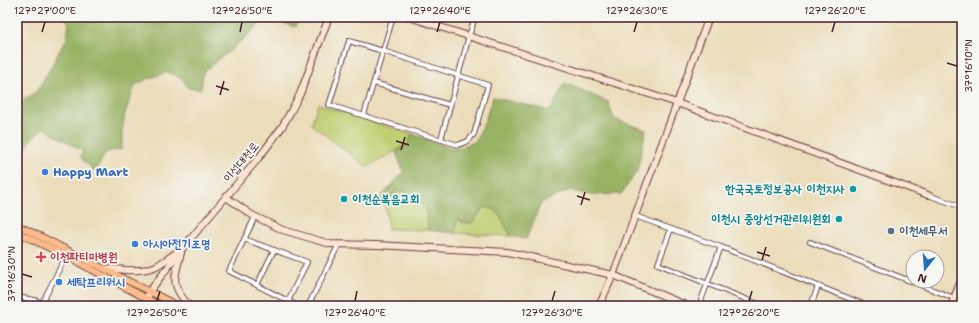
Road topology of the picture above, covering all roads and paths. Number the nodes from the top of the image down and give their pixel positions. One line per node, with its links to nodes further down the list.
1 (329, 17): 15 (street, 이섭대천로)
2 (393, 17): 7 (street)
3 (409, 17): 6 (street)
4 (709, 17): 10 (street)
5 (473, 18): 6 (street)
6 (469, 36): 8 (street); 10 (street)
7 (383, 51): 8 (street); 9 (street); 12 (street)
8 (458, 75): 11 (street); 13 (street)
9 (374, 83): 11 (street); 12 (street)
10 (677, 103): 14 (street); 17 (street)
11 (450, 105): 13 (street)
12 (364, 115): 13 (street)
13 (440, 139)
14 (928, 195): 16 (street)
15 (226, 197): 18 (street); 26 (street, 이섭대천로)
16 (962, 208)
17 (635, 216): 20 (street); 30 (street)
18 (255, 217): 22 (street); 24 (street)
19 (17, 225): 29 (main road)
20 (671, 229): 25 (street); 32 (street)
21 (17, 232): 28 (main road)
22 (244, 239): 27 (street); 33 (street)
23 (810, 242): 37 (street)
24 (339, 244): 30 (street); 46 (street)
25 (721, 247): 32 (street); 34 (street)
26 (182, 249): 29 (street); 35 (street, 이섭대천로); 44 (street)
27 (274, 250): 33 (street); 38 (street)
28 (66, 256): 39 (street); 40 (main road)
29 (103, 268): 35 (main road)
30 (613, 275): 47 (street); 48 (street)
31 (962, 278): 37 (street)
32 (707, 284): 49 (street); 50 (street)
33 (257, 285): 38 (street)
34 (818, 286): 51 (street); 52 (street)
35 (149, 292): 40 (street, 이섭대천로); 43 (main road)
36 (17, 297): 39 (street)
37 (954, 298): 53 (street)
38 (288, 301): 45 (street)
39 (42, 303): 41 (street)
40 (146, 303): 42 (main road)
41 (50, 306)
42 (161, 306)
43 (179, 306)
44 (189, 306)
45 (298, 306)
46 (308, 306)
47 (599, 306)
48 (688, 306)
49 (699, 306)
50 (763, 306)
51 (811, 306)
52 (868, 306)
53 (951, 306)

